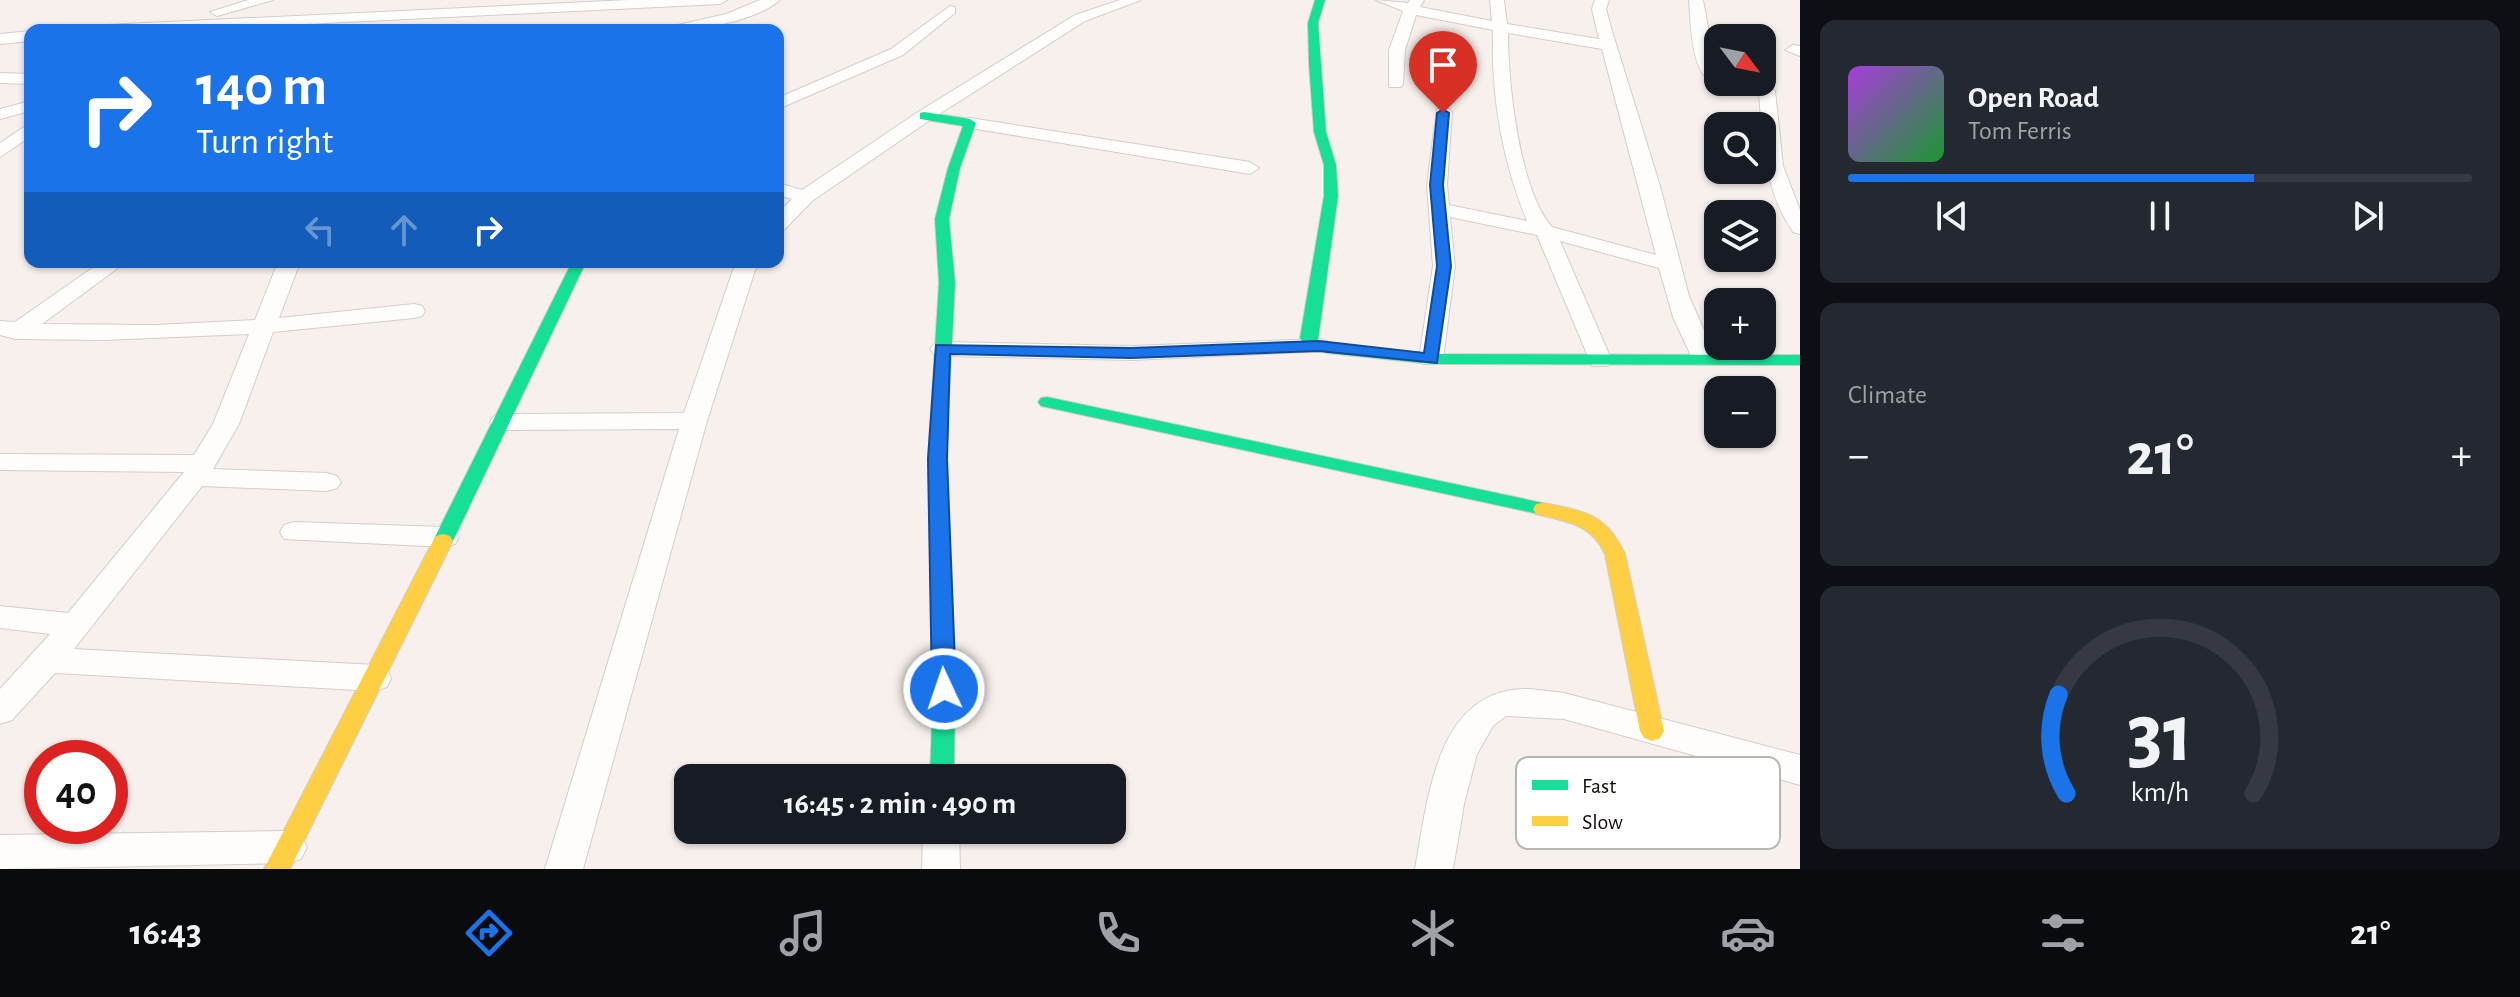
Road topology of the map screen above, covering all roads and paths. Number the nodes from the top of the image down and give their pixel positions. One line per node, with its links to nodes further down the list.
1 (266, 0): 12 (street)
2 (720, 0): 13 (street)
3 (773, 0): 14 (street)
4 (1134, 0): 28 (street)
5 (1320, 0): 48 (street)
6 (1383, 0): 10 (street)
7 (1497, 0): 15 (street)
8 (1602, 0): 18 (street)
9 (1696, 0): 19 (street)
10 (1415, 4): 15 (street); 22 (street)
11 (950, 10): 24 (street)
12 (171, 24)
13 (203, 24)
14 (700, 24)
15 (1501, 28): 18 (street); 38 (street)
16 (24, 37): 17 (street)
17 (0, 39)
18 (1608, 45): 39 (street)
19 (1704, 56)
20 (0, 78): 21 (street)
21 (24, 79)
22 (1395, 84)
23 (1767, 96): 37 (street)
24 (784, 101)
25 (24, 108): 27 (street)
26 (1443, 113): 35 (street)
27 (0, 114)
28 (924, 116): 29 (street); 34 (street)
29 (970, 123): 32 (street); 49 (street)
30 (24, 133): 31 (street)
31 (0, 152)
32 (1250, 168)
33 (784, 191): 34 (street)
34 (805, 197): 36 (street)
35 (1438, 209): 38 (street); 51 (street)
36 (784, 219)
37 (1800, 228)
38 (1545, 231): 39 (street); 55 (street)
39 (1667, 264): 50 (street)
40 (105, 268): 46 (street)
41 (287, 268): 45 (street)
42 (576, 268): 58 (street)
43 (746, 268): 57 (street)
44 (414, 311): 45 (street)
45 (265, 327): 46 (street); 60 (street)
46 (10, 328): 47 (street)
47 (0, 343)
48 (1319, 346): 49 (street); 51 (street)
49 (942, 349): 71 (street)
50 (1704, 358)
51 (1431, 359): 55 (street)
52 (1705, 360): 55 (street)
53 (1776, 360): 54 (street)
54 (1800, 360)
55 (1600, 361)
56 (1047, 402): 69 (street)
57 (694, 421): 58 (street); 77 (street)
58 (503, 422): 63 (street)
59 (0, 462): 60 (street)
60 (199, 471): 61 (street); 65 (street)
61 (327, 482)
62 (294, 532): 63 (street)
63 (445, 537): 67 (street)
64 (0, 617): 65 (street)
65 (74, 625): 66 (street)
66 (47, 660): 67 (street); 68 (street)
67 (375, 678): 76 (street)
68 (0, 711)
69 (1652, 731): 70 (street); 79 (street)
70 (1751, 757)
71 (942, 764)
72 (1780, 765): 73 (street)
73 (1800, 770)
74 (941, 844): 78 (street)
75 (0, 852): 76 (street)
76 (283, 858)
77 (564, 869)
78 (941, 869)
79 (1434, 869)

